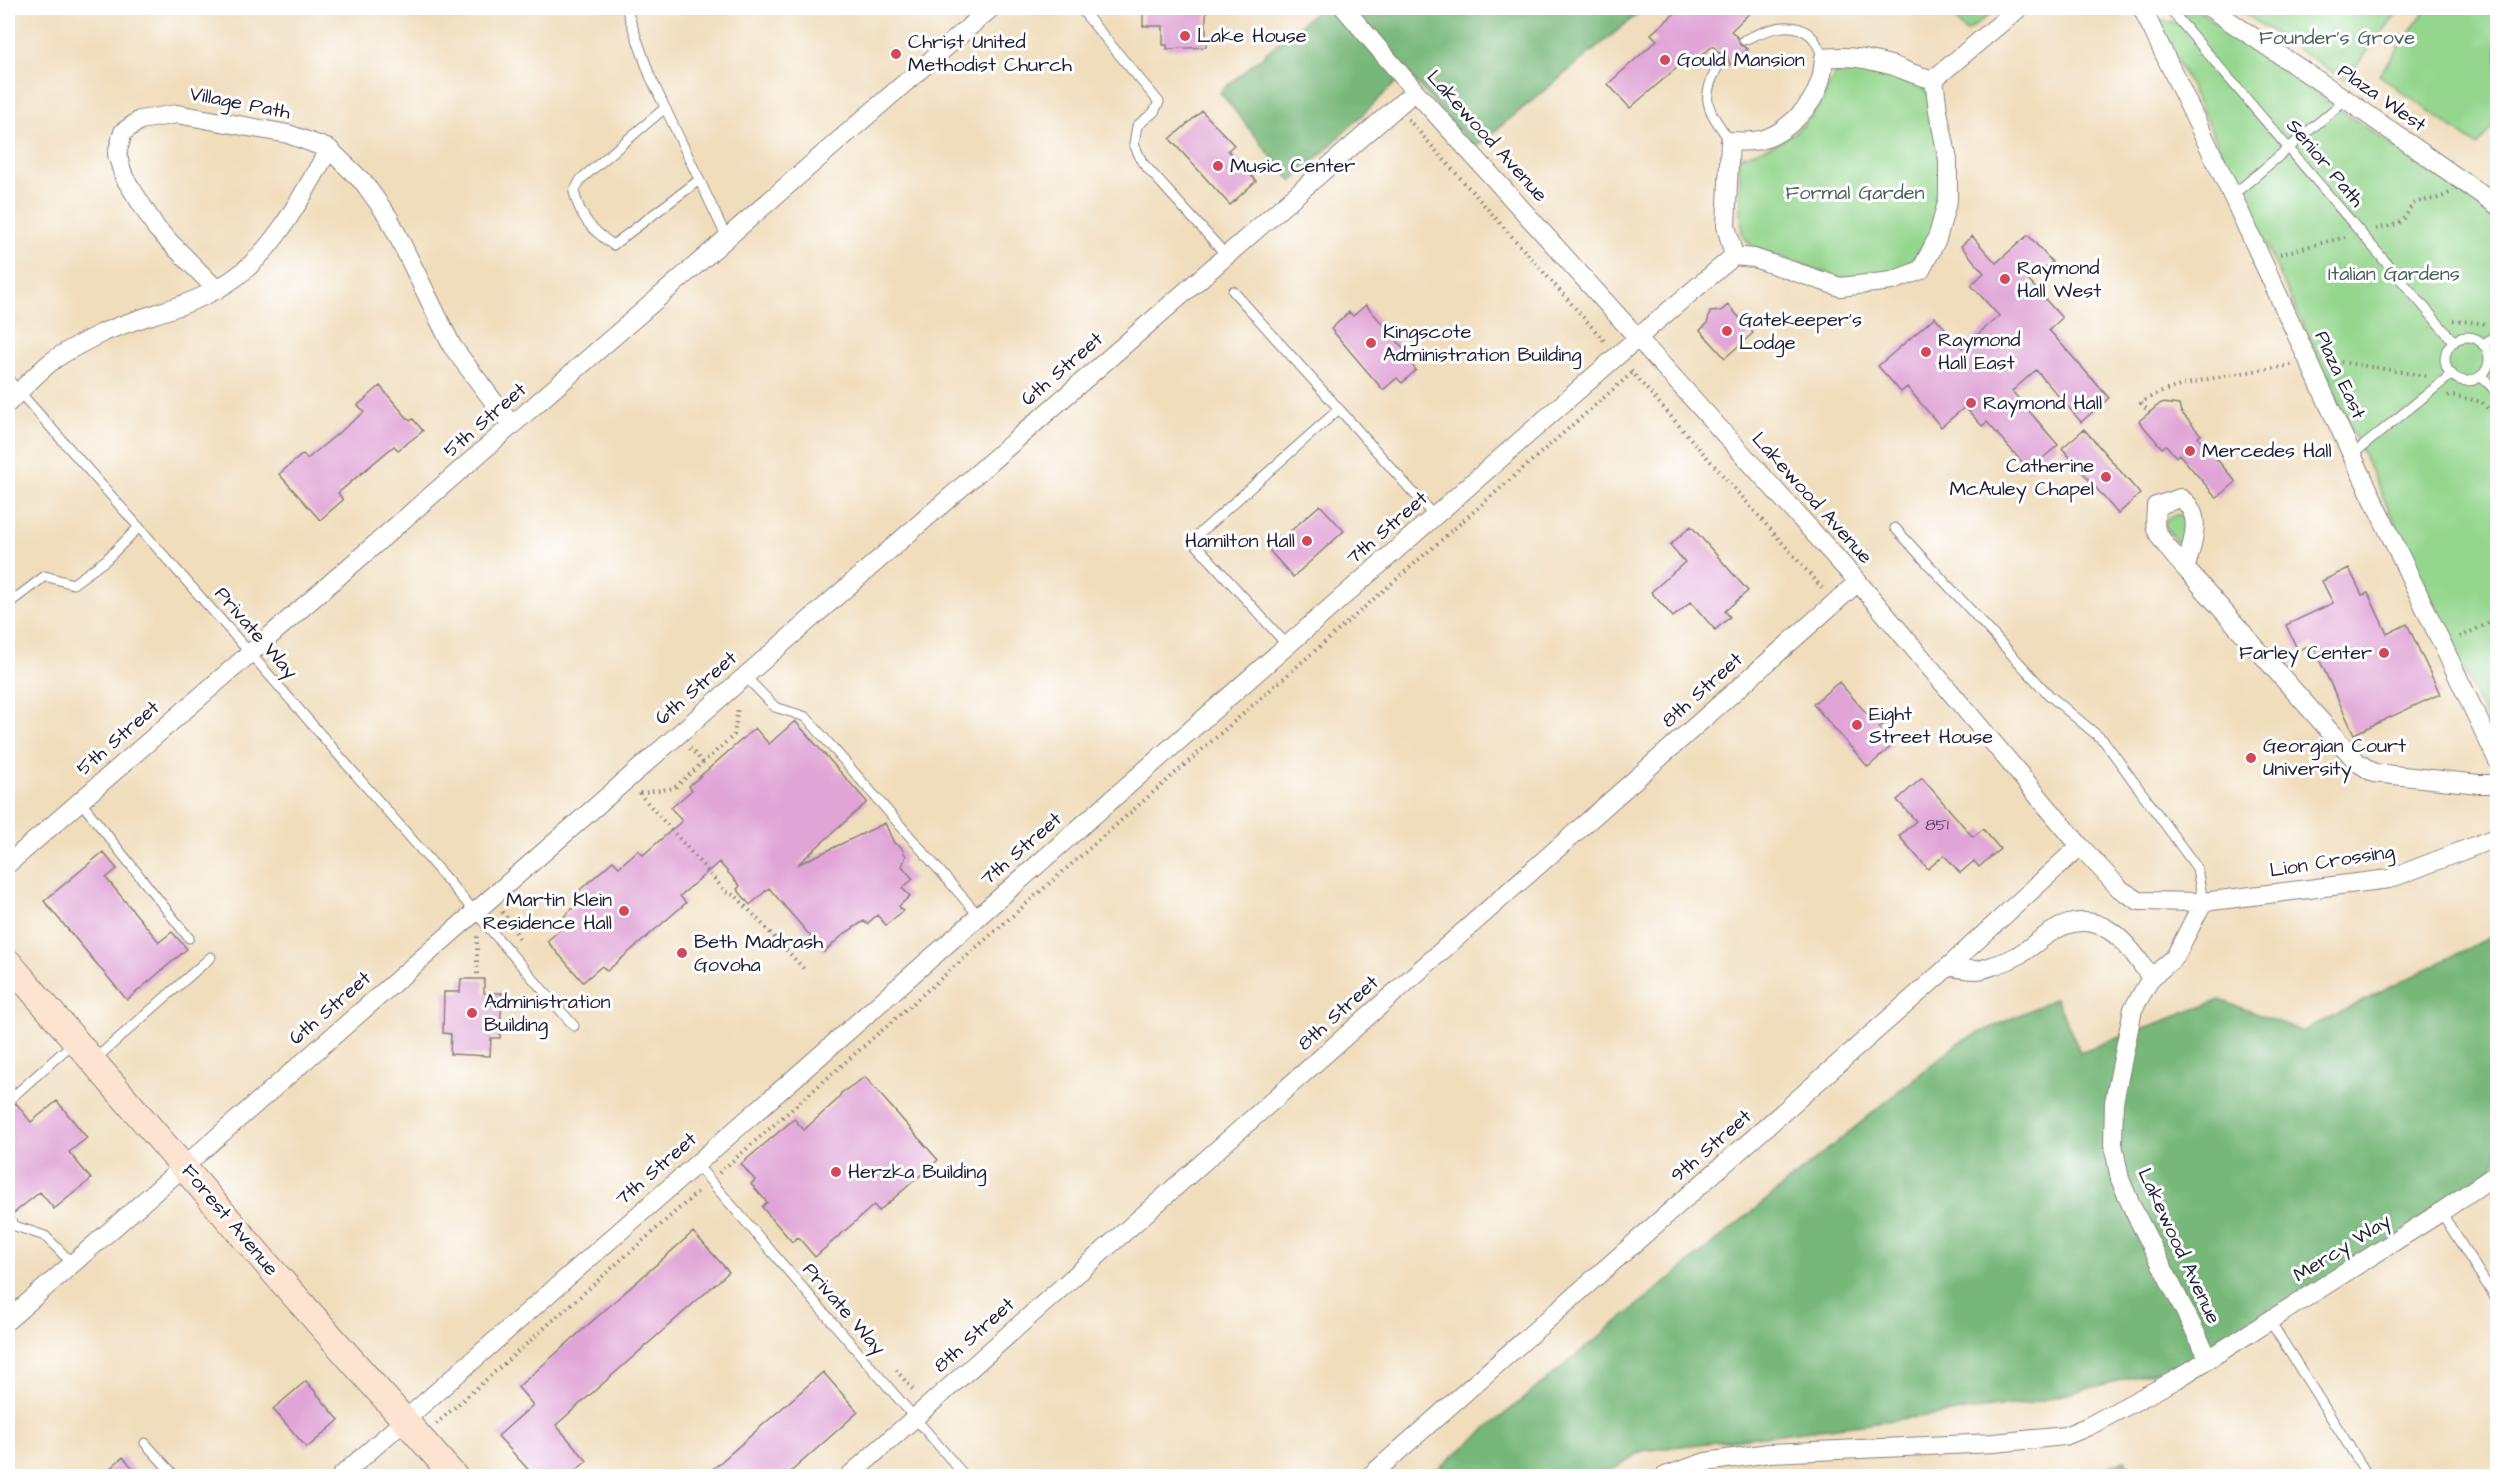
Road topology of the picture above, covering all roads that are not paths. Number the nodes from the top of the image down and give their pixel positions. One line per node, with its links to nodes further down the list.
1 (626, 8): 15 (lane)
2 (992, 8): 23 (street, 5th Street)
3 (1080, 8): 24 (lane)
4 (1344, 8): 13 (street, Lakewood Avenue)
5 (2019, 8): 12 (street)
6 (2142, 8): 21 (street, Plaza East)
7 (2169, 8): 18 (lane, Senior Path)
8 (2210, 8): 14 (street, Plaza West)
9 (1744, 40): 10 (lane)
10 (1824, 58): 12 (street); 16 (street)
11 (1722, 60): 16 (lane)
12 (1934, 79): 25 (street)
13 (1415, 91): 24 (street, 6th Street); 29 (street, Lakewood Avenue)
14 (2344, 98): 18 (lane); 20 (street, Plaza West)
15 (665, 108): 19 (lane); 19 (lane)
16 (1730, 141): 25 (street)
17 (329, 148): 26 (street); 26 (street, Village Path); 37 (street, Village Path)
18 (2289, 148): 21 (lane); 30 (lane, Senior Path)
19 (699, 180): 23 (lane)
20 (2490, 192): 22 (street, Plaza West)
21 (2231, 193): 38 (street, Plaza East)
22 (2498, 207)
23 (728, 238): 37 (street, 5th Street)
24 (1226, 255): 47 (street, 6th Street)
25 (1734, 256): 29 (street, 7th Street)
26 (217, 290): 34 (street)
27 (1233, 291): 36 (lane)
28 (2498, 333): 31 (lane)
29 (1638, 337): 39 (street, 7th Street); 43 (street, Lakewood Avenue)
30 (2454, 342): 31 (lane); 32 (lane)
31 (2483, 345): 33 (lane)
32 (2452, 374): 33 (lane); 38 (lane)
33 (2482, 376): 35 (lane)
34 (11, 391): 40 (lane, Private Way)
35 (2498, 394)
36 (1338, 409): 39 (lane); 45 (lane)
37 (512, 426): 46 (street, 5th Street)
38 (2352, 455): 48 (street, Plaza East)
39 (1434, 516): 45 (street, 7th Street)
40 (139, 528): 44 (lane); 46 (lane, Private Way)
41 (1895, 528): 54 (lane)
42 (2186, 567): 49 (street)
43 (1858, 582): 52 (street, Lakewood Avenue); 76 (street, 8th Street)
44 (8, 604)
45 (1287, 645): 56 (street, 7th Street)
46 (250, 653): 50 (street, 5th Street); 55 (lane, Private Way)
47 (745, 675): 55 (street, 6th Street); 56 (lane)
48 (2498, 761)
49 (2498, 784)
50 (80, 801): 53 (street, 5th Street); 57 (lane)
51 (2498, 837): 54 (street, Lion Crossing)
52 (2080, 846): 54 (street, Lakewood Avenue); 60 (street, 9th Street)
53 (8, 864)
54 (2203, 902): 61 (street, Lakewood Avenue)
55 (475, 912): 62 (lane, Private Way); 67 (street, 6th Street)
56 (979, 916): 66 (street, 7th Street)
57 (189, 938)
58 (212, 957): 64 (lane)
59 (8, 962): 63 (street, Forest Avenue)
60 (1949, 966): 61 (street); 84 (street, 9th Street)
61 (2151, 978): 75 (street, Lakewood Avenue)
62 (574, 1026)
63 (76, 1040): 64 (street, Forest Avenue); 65 (lane)
64 (93, 1061): 67 (street, Forest Avenue)
65 (8, 1101)
66 (696, 1164): 76 (lane, Private Way); 77 (street, 7th Street)
67 (184, 1166): 71 (street, 6th Street); 77 (street, Forest Avenue)
68 (2498, 1173): 69 (street, Mercy Way)
69 (2441, 1212): 72 (lane); 74 (street, Mercy Way)
70 (8, 1218): 71 (lane)
71 (72, 1263): 73 (street, 6th Street)
72 (2498, 1302)
73 (8, 1320)
74 (2270, 1321): 75 (street, Mercy Way); 86 (lane)
75 (2209, 1359): 85 (street, Mercy Way)
76 (915, 1418): 82 (street, 8th Street); 83 (lane, Private Way)
77 (412, 1429): 80 (street, 7th Street); 81 (street, Forest Avenue)
78 (145, 1443): 79 (lane)
79 (175, 1476)
80 (340, 1476)
81 (454, 1476)
82 (849, 1476)
83 (965, 1476)
84 (1370, 1476)
85 (1665, 1476)
86 (2368, 1476)

